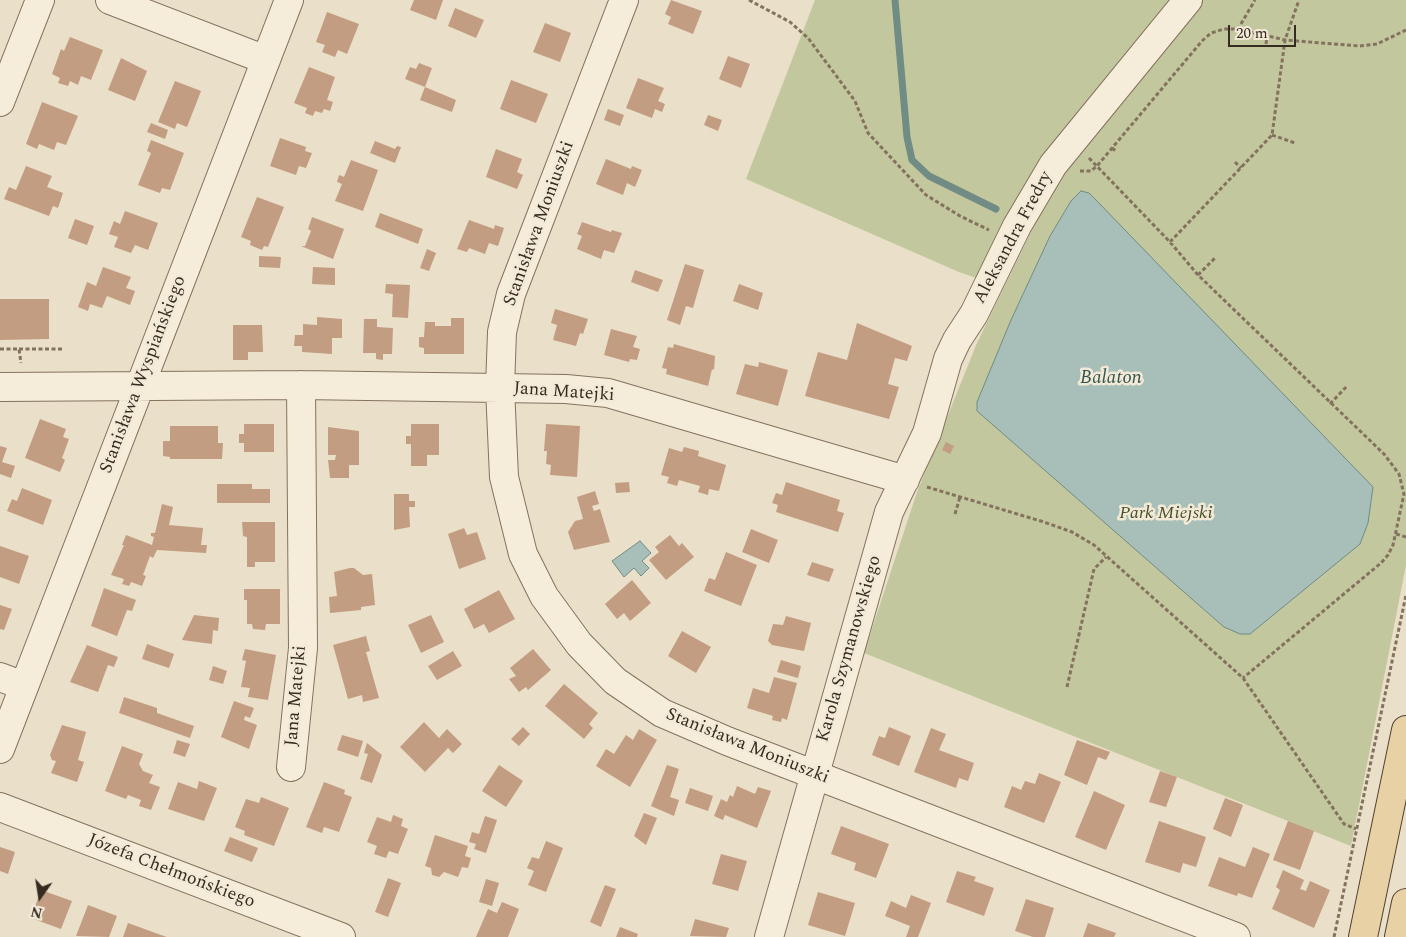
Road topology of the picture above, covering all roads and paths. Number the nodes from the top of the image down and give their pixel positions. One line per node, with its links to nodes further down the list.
1 (40, 0): 15 (street)
2 (110, 0): 14 (street)
3 (289, 0): 14 (street, Stanisława Wyspiańskiego)
4 (624, 0): 36 (street, Stanisława Moniuszki)
5 (749, 0): 24 (path)
6 (1188, 0): 17 (street, Aleksandra Fredry)
7 (1255, 0): 9 (path)
8 (1299, 0): 12 (path)
9 (1238, 29): 11 (path); 19 (path)
10 (1406, 30): 12 (path)
11 (1268, 36): 12 (path); 13 (path)
12 (1285, 40): 16 (path)
13 (1266, 44)
14 (266, 60): 33 (street, Stanisława Wyspiańskiego)
15 (0, 102)
16 (1272, 135): 18 (path); 23 (path)
17 (1072, 141): 22 (path); 24 (street, Aleksandra Fredry)
18 (1294, 143)
19 (1112, 148): 20 (path); 22 (path)
20 (1117, 152)
21 (1235, 162): 23 (path)
22 (1097, 166): 25 (path)
23 (1241, 168): 25 (path)
24 (1010, 240): 38 (street, Aleksandra Fredry)
25 (1170, 242): 27 (path)
26 (1216, 258): 27 (path)
27 (1198, 275): 37 (path)
28 (0, 349): 29 (path)
29 (19, 349): 30 (path); 31 (path)
30 (64, 349)
31 (21, 365)
32 (301, 385): 33 (street, Jana Matejki); 36 (street, Jana Matejki); 50 (street, Jana Matejki)
33 (140, 386): 35 (street, Jana Matejki); 46 (street, Stanisława Wyspiańskiego)
34 (1347, 386): 37 (path)
35 (0, 387)
36 (500, 388): 38 (street, Jana Matejki); 51 (street, Stanisława Moniuszki)
37 (1330, 404): 41 (path)
38 (905, 480): 39 (path); 51 (street, Karola Szymanowskiego)
39 (960, 497): 40 (path); 43 (path)
40 (955, 514)
41 (1396, 534): 42 (path); 45 (path)
42 (1406, 536)
43 (1106, 557): 45 (path); 47 (path)
44 (1406, 595): 53 (path)
45 (1243, 678): 53 (path)
46 (12, 682): 49 (street, Stanisława Wyspiańskiego)
47 (1067, 687)
48 (1406, 730): 59 (main road)
49 (0, 749)
50 (291, 767)
51 (815, 774): 56 (street, Karola Szymanowskiego); 57 (street, Stanisława Moniuszki)
52 (0, 807): 55 (street, Józefa Chełmońskiego)
53 (1356, 829): 58 (path)
54 (1406, 903): 60 (main road)
55 (341, 937)
56 (769, 937)
57 (1236, 937)
58 (1334, 937)
59 (1363, 937)
60 (1399, 937)

